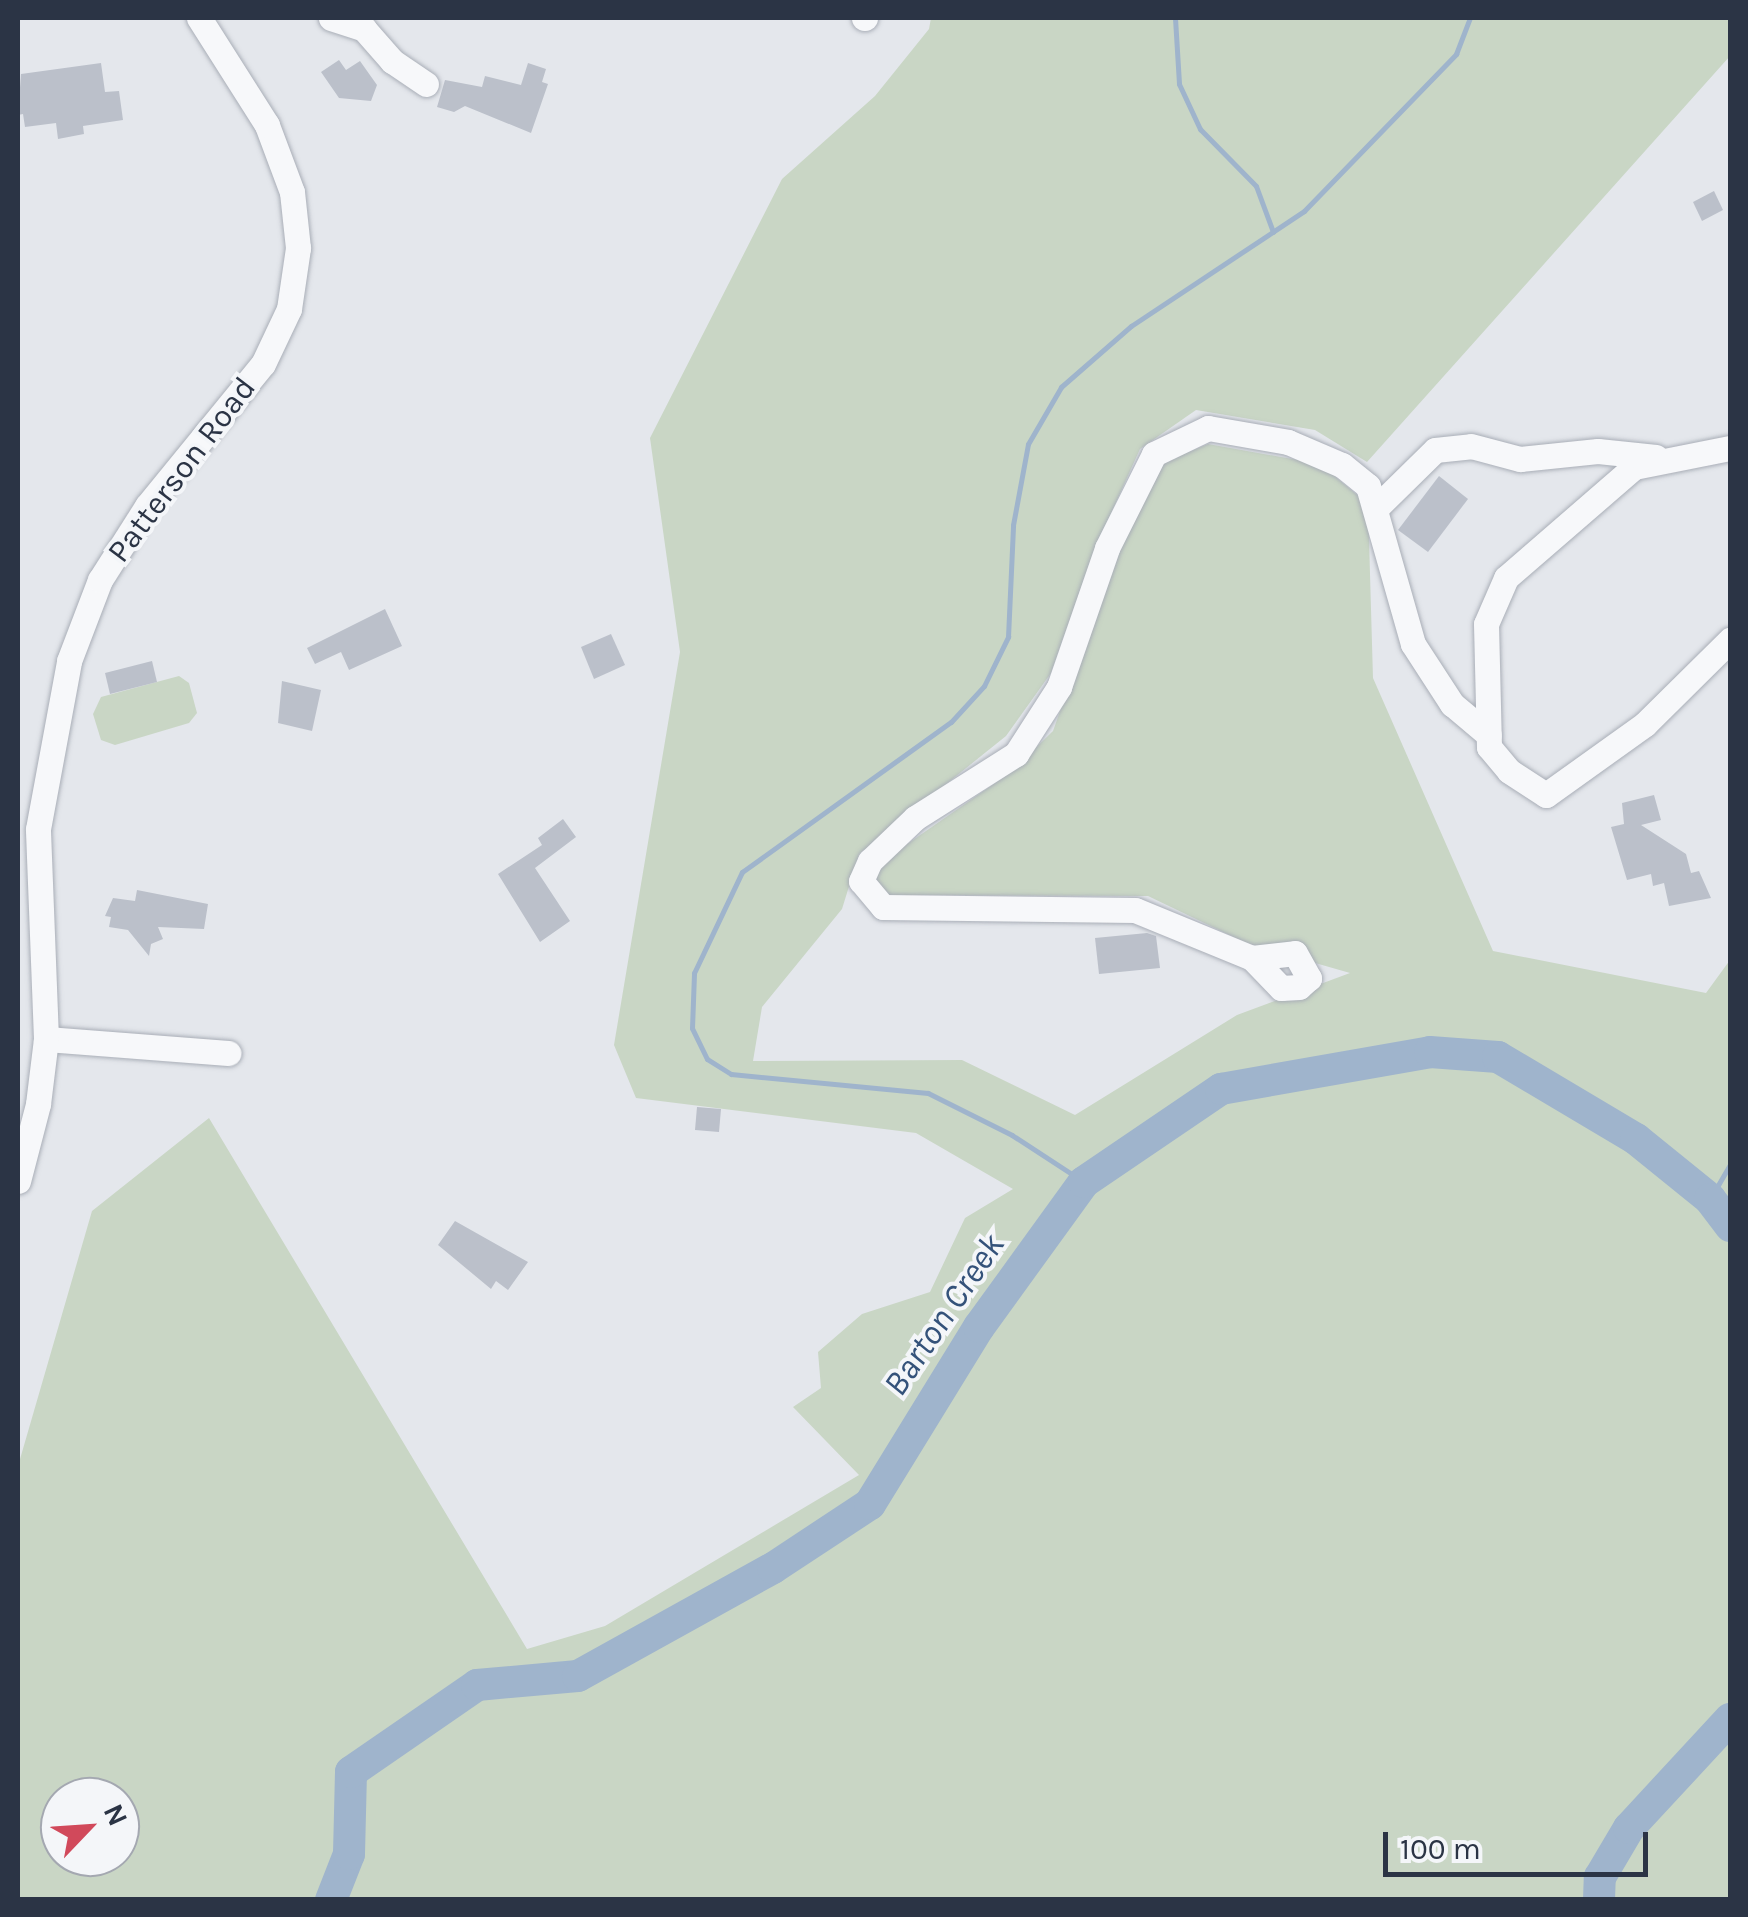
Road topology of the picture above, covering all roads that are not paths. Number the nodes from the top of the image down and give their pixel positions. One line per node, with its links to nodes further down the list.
1 (332, 18): 3 (street)
2 (207, 20): 9 (street, Patterson Road)
3 (426, 84)
4 (1730, 448): 5 (street)
5 (1661, 458): 6 (street); 8 (street)
6 (1377, 507): 8 (street); 10 (street)
7 (1730, 640): 8 (street)
8 (1489, 734)
9 (29, 806): 11 (street, Patterson Road)
10 (1252, 958)
11 (46, 1039): 12 (street); 13 (street, Patterson Road)
12 (228, 1053)
13 (18, 1180)

